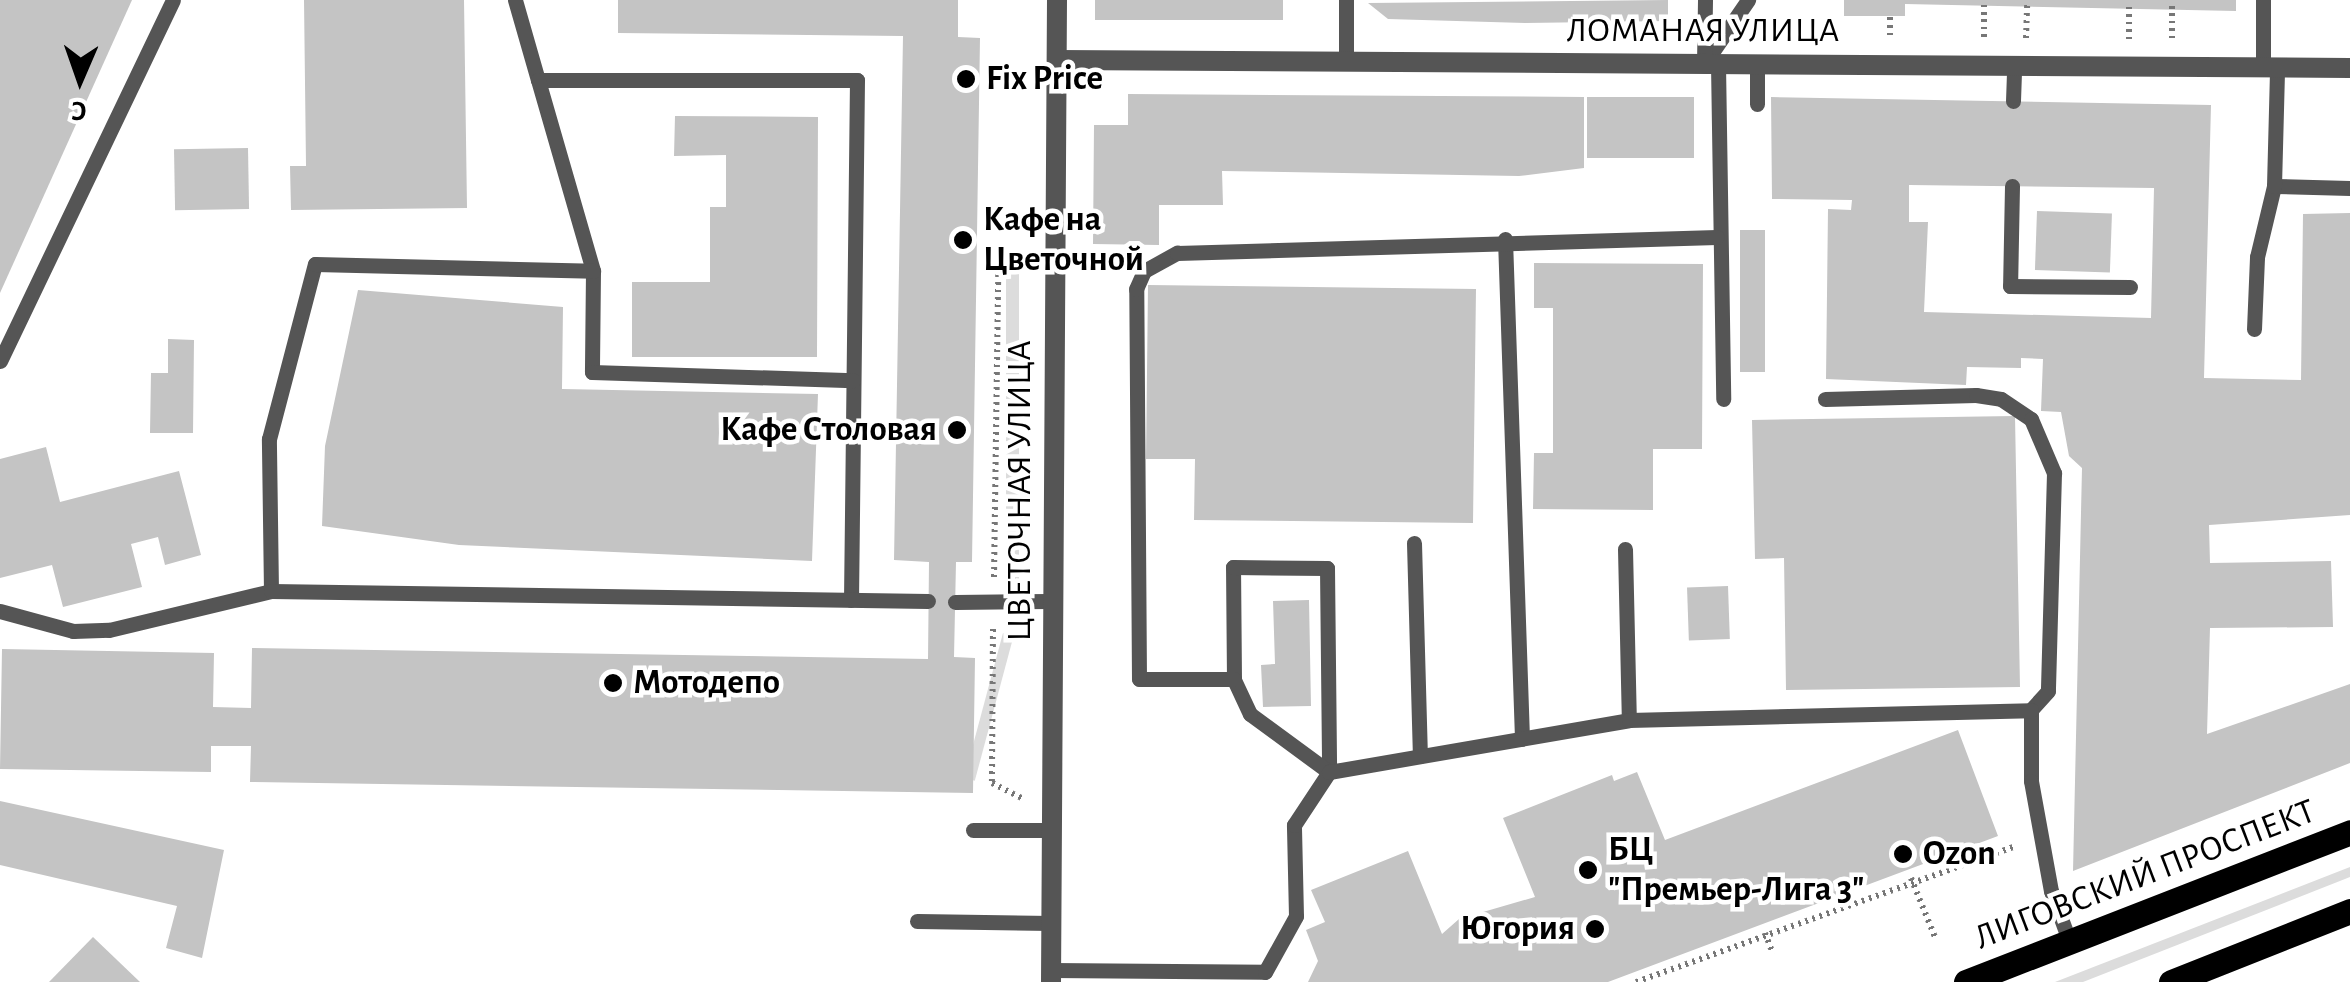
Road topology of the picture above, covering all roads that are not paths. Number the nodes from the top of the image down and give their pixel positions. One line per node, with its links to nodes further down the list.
1 (173, 0): 26 (lane)
2 (515, 0): 15 (lane)
3 (1058, 0): 8 (street, ЦВЕТОЧНАЯ УЛИЦА)
4 (1346, 0): 9 (lane)
5 (1705, 0): 10 (lane)
6 (1748, 0): 10 (lane)
7 (2263, 0): 13 (lane)
8 (1056, 60): 9 (street, ЛОМАНАЯ УЛИЦА); 35 (street, ЦВЕТОЧНАЯ УЛИЦА)
9 (1346, 62): 10 (street, ЛОМАНАЯ УЛИЦА)
10 (1711, 64): 11 (street, ЛОМАНАЯ УЛИЦА); 21 (lane)
11 (1757, 64): 12 (street, ЛОМАНАЯ УЛИЦА); 17 (lane)
12 (2014, 66): 13 (street, ЛОМАНАЯ УЛИЦА); 16 (lane)
13 (2270, 68): 14 (street, ЛОМАНАЯ УЛИЦА); 19 (lane)
14 (2350, 68)
15 (538, 80): 23 (lane); 27 (lane)
16 (2013, 101)
17 (1757, 104)
18 (2012, 186): 24 (lane)
19 (2274, 186): 20 (lane); 25 (lane)
20 (2350, 188)
21 (1717, 237): 22 (lane); 28 (lane)
22 (1505, 239): 38 (lane); 41 (lane)
23 (593, 272): 27 (lane); 32 (lane)
24 (2130, 287)
25 (2254, 329)
26 (0, 361)
27 (853, 380): 33 (lane)
28 (1722, 399)
29 (1825, 399): 39 (lane)
30 (1414, 544): 42 (lane)
31 (1624, 550): 40 (lane)
32 (271, 590): 33 (lane); 37 (lane)
33 (851, 600): 34 (lane)
34 (928, 601)
35 (1051, 601): 36 (lane); 45 (street, ЦВЕТОЧНАЯ УЛИЦА)
36 (955, 602)
37 (0, 611)
38 (1234, 680): 43 (lane); 43 (lane)
39 (2031, 710): 40 (lane); 50 (lane)
40 (1630, 720): 41 (lane)
41 (1522, 739): 42 (lane)
42 (1420, 756): 43 (lane)
43 (1329, 772): 51 (lane)
44 (973, 830): 45 (lane)
45 (1051, 830): 49 (street, ЦВЕТОЧНАЯ УЛИЦА)
46 (2350, 832): 50 (main road, ЛИГОВСКИЙ ПРОСПЕКТ)
47 (2349, 913): 53 (main road)
48 (917, 921): 49 (lane)
49 (1051, 923): 51 (street, ЦВЕТОЧНАЯ УЛИЦА)
50 (2070, 942): 52 (main road, ЛИГОВСКИЙ ПРОСПЕКТ)
51 (1051, 976)
52 (1966, 982)
53 (2171, 982)

